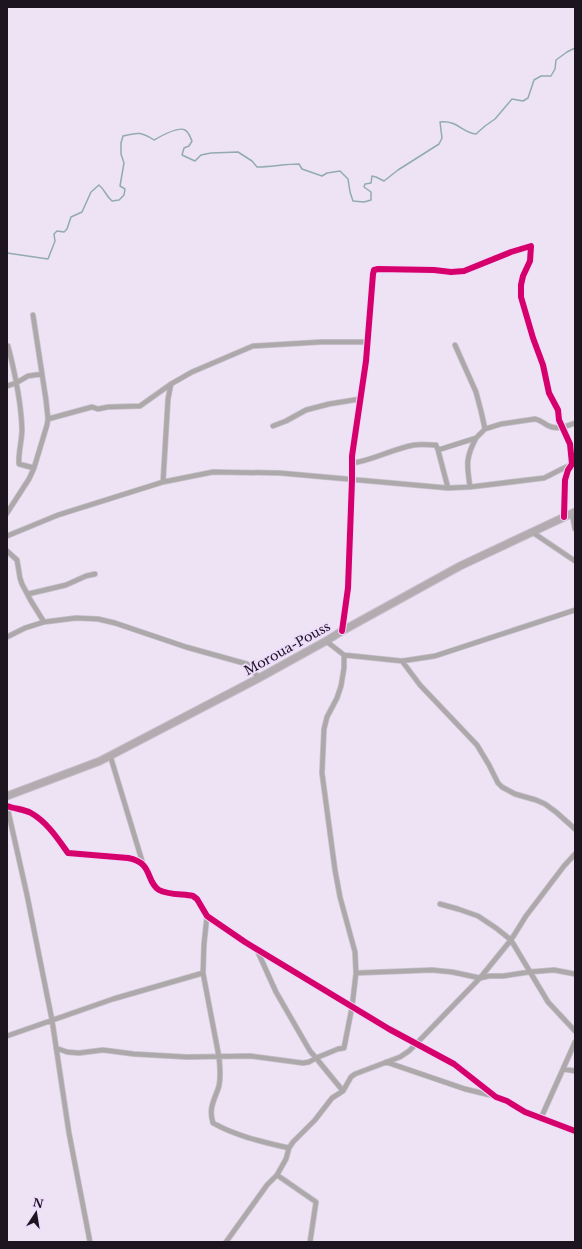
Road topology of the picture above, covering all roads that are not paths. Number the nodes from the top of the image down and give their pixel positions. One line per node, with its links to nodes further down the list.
1 (33, 315): 5 (street)
2 (368, 342): 7 (street); 9 (street); 13 (street)
3 (455, 345): 14 (street)
4 (8, 346): 6 (street)
5 (42, 374): 6 (street); 10 (street)
6 (16, 383): 8 (street); 19 (street)
7 (171, 384): 10 (street); 21 (street)
8 (7, 386)
9 (360, 399): 12 (street); 17 (street)
10 (48, 419): 19 (street)
11 (575, 423): 13 (street)
12 (273, 426)
13 (562, 427): 14 (street); 18 (street)
14 (485, 429): 15 (street)
15 (476, 438): 16 (street); 22 (street)
16 (438, 450): 17 (street); 23 (street)
17 (353, 463): 20 (street)
18 (573, 464): 22 (street); 26 (street)
19 (34, 468): 25 (street)
20 (352, 480): 21 (street); 23 (street); 36 (street)
21 (163, 482): 29 (street)
22 (470, 487): 23 (street)
23 (448, 488)
24 (574, 512): 26 (main road, Moroua-Pouss); 27 (street)
25 (7, 513)
26 (564, 517): 28 (main road, Moroua-Pouss)
27 (575, 529)
28 (532, 532): 31 (street); 36 (main road, Moroua-Pouss)
29 (7, 536)
30 (7, 551): 33 (street)
31 (575, 561)
32 (95, 574): 33 (street)
33 (28, 594): 35 (street)
34 (575, 610): 40 (street)
35 (44, 622): 37 (street); 41 (street)
36 (342, 631): 38 (main road, Moroua-Pouss)
37 (7, 637)
38 (326, 641): 39 (street); 41 (main road, Moroua-Pouss)
39 (344, 655): 40 (street); 54 (street)
40 (402, 661): 45 (street)
41 (259, 678): 42 (main road, Moroua-Pouss)
42 (110, 755): 43 (main road, Moroua-Pouss); 47 (street)
43 (7, 796)
44 (7, 807): 47 (street); 58 (street)
45 (575, 829)
46 (575, 854): 50 (street)
47 (143, 864): 49 (street)
48 (440, 904): 50 (street)
49 (207, 916): 51 (street); 53 (street)
50 (511, 940): 52 (street); 56 (street)
51 (256, 949): 57 (street); 65 (street)
52 (529, 972): 55 (street); 56 (street); 59 (street)
53 (203, 973): 58 (street); 64 (street)
54 (356, 973): 56 (street); 57 (street)
55 (575, 974)
56 (480, 978): 62 (street)
57 (352, 1007): 62 (street); 65 (street)
58 (52, 1020): 60 (street); 63 (street)
59 (575, 1031)
60 (7, 1036)
61 (575, 1042): 67 (street)
62 (416, 1044): 66 (street); 70 (street)
63 (56, 1048): 64 (street); 75 (street)
64 (219, 1057): 65 (street); 73 (street)
65 (316, 1058): 69 (street)
66 (386, 1062): 69 (street); 70 (street)
67 (562, 1069): 68 (street); 71 (street)
68 (575, 1071)
69 (342, 1091): 73 (street)
70 (496, 1097): 71 (street)
71 (541, 1118): 72 (street)
72 (575, 1131)
73 (289, 1148): 74 (street)
74 (277, 1175): 76 (street); 77 (street)
75 (90, 1242)
76 (226, 1242)
77 (310, 1242)

